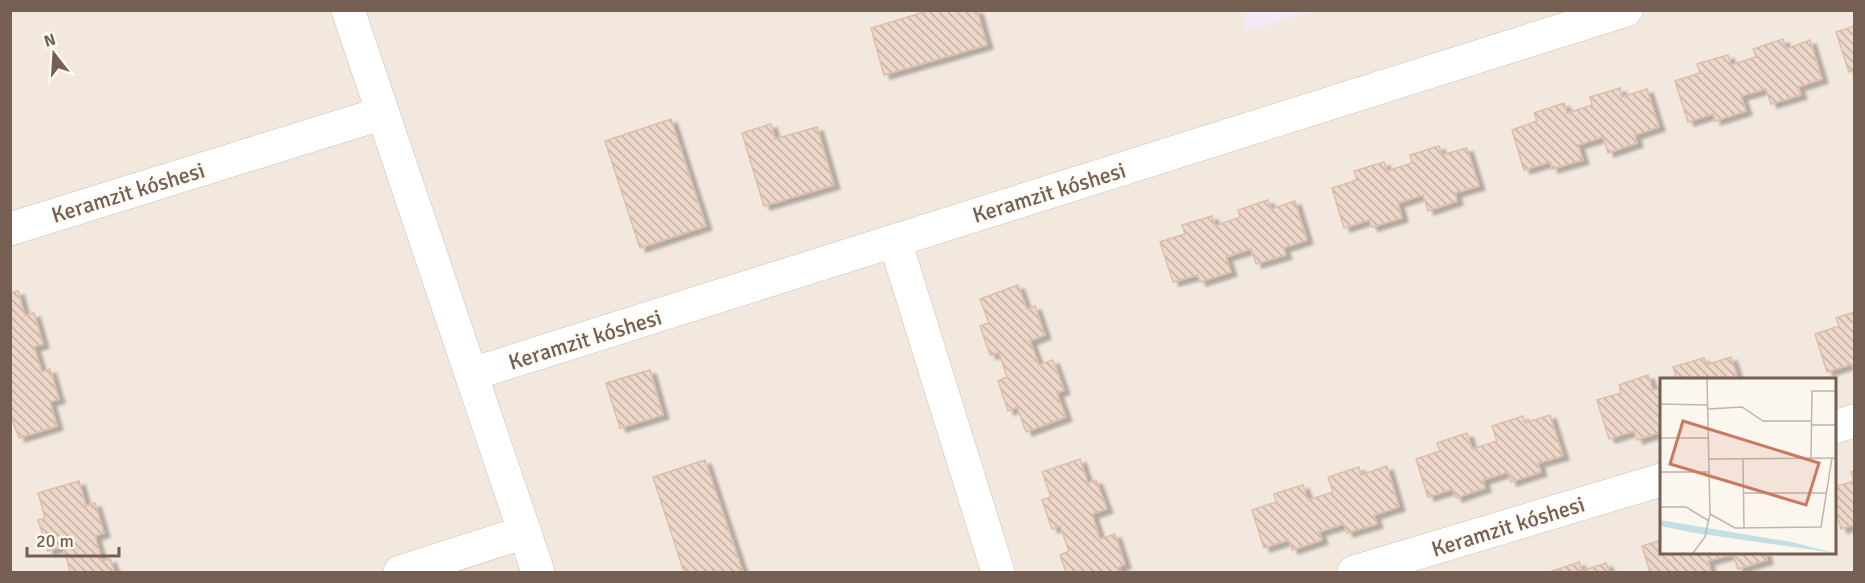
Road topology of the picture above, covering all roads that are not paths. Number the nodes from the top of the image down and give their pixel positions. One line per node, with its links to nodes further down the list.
1 (348, 10): 3 (street)
2 (1626, 10): 5 (street, Keramzit kóshesi)
3 (383, 113): 4 (street, Keramzit kóshesi); 6 (street)
4 (10, 229)
5 (895, 241): 6 (street, Keramzit kóshesi); 13 (street)
6 (472, 374): 10 (street)
7 (1854, 421): 8 (street)
8 (1835, 426)
9 (1660, 480): 14 (street, Keramzit kóshesi)
10 (525, 532): 11 (street); 12 (street)
11 (400, 573)
12 (538, 573)
13 (998, 573)
14 (1354, 573)

